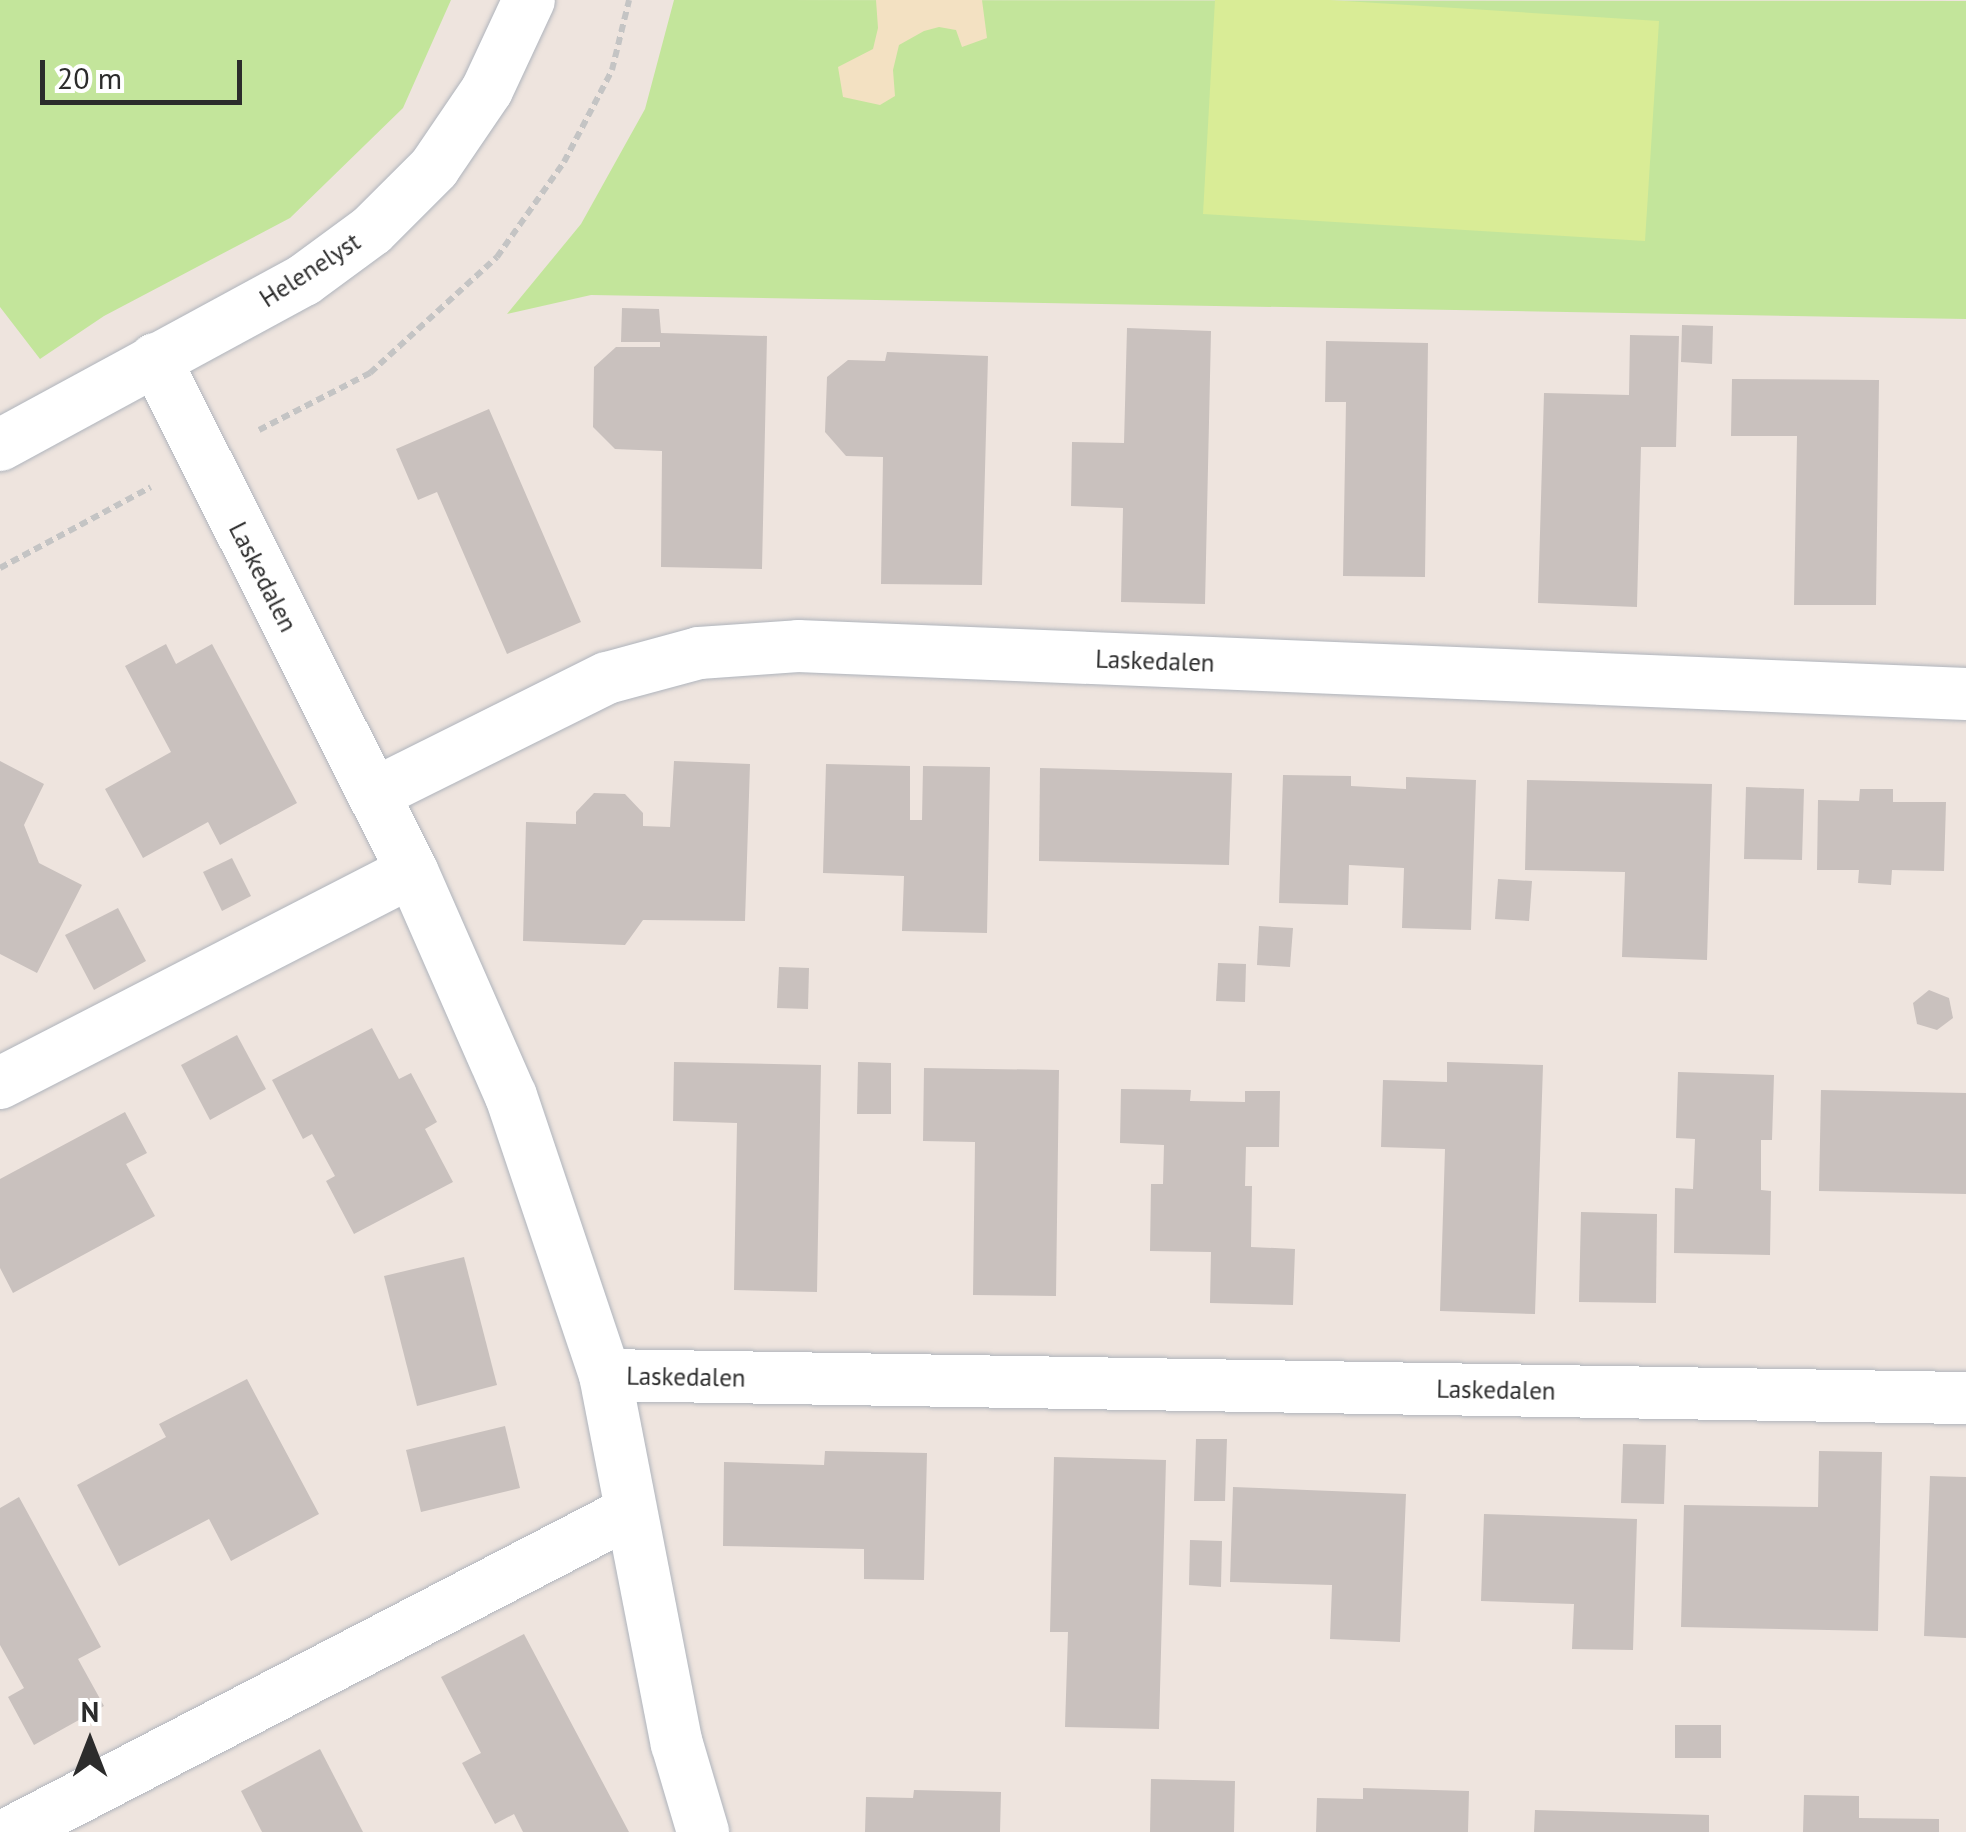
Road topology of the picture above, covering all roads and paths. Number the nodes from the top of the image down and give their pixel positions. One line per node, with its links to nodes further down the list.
1 (528, 0): 3 (street, Helenelyst)
2 (630, 0): 5 (path)
3 (156, 359): 4 (street, Helenelyst); 5 (street, Laskedalen)
4 (0, 444)
5 (203, 458): 6 (path); 8 (street, Laskedalen)
6 (0, 568)
7 (1966, 694): 8 (street, Laskedalen)
8 (374, 794): 9 (street, Laskedalen)
9 (412, 871): 10 (street); 11 (street, Laskedalen)
10 (0, 1083)
11 (605, 1375): 12 (street, Laskedalen); 13 (street, Laskedalen)
12 (1966, 1398)
13 (630, 1512): 14 (street); 15 (street, Laskedalen)
14 (12, 1832)
15 (703, 1832)

